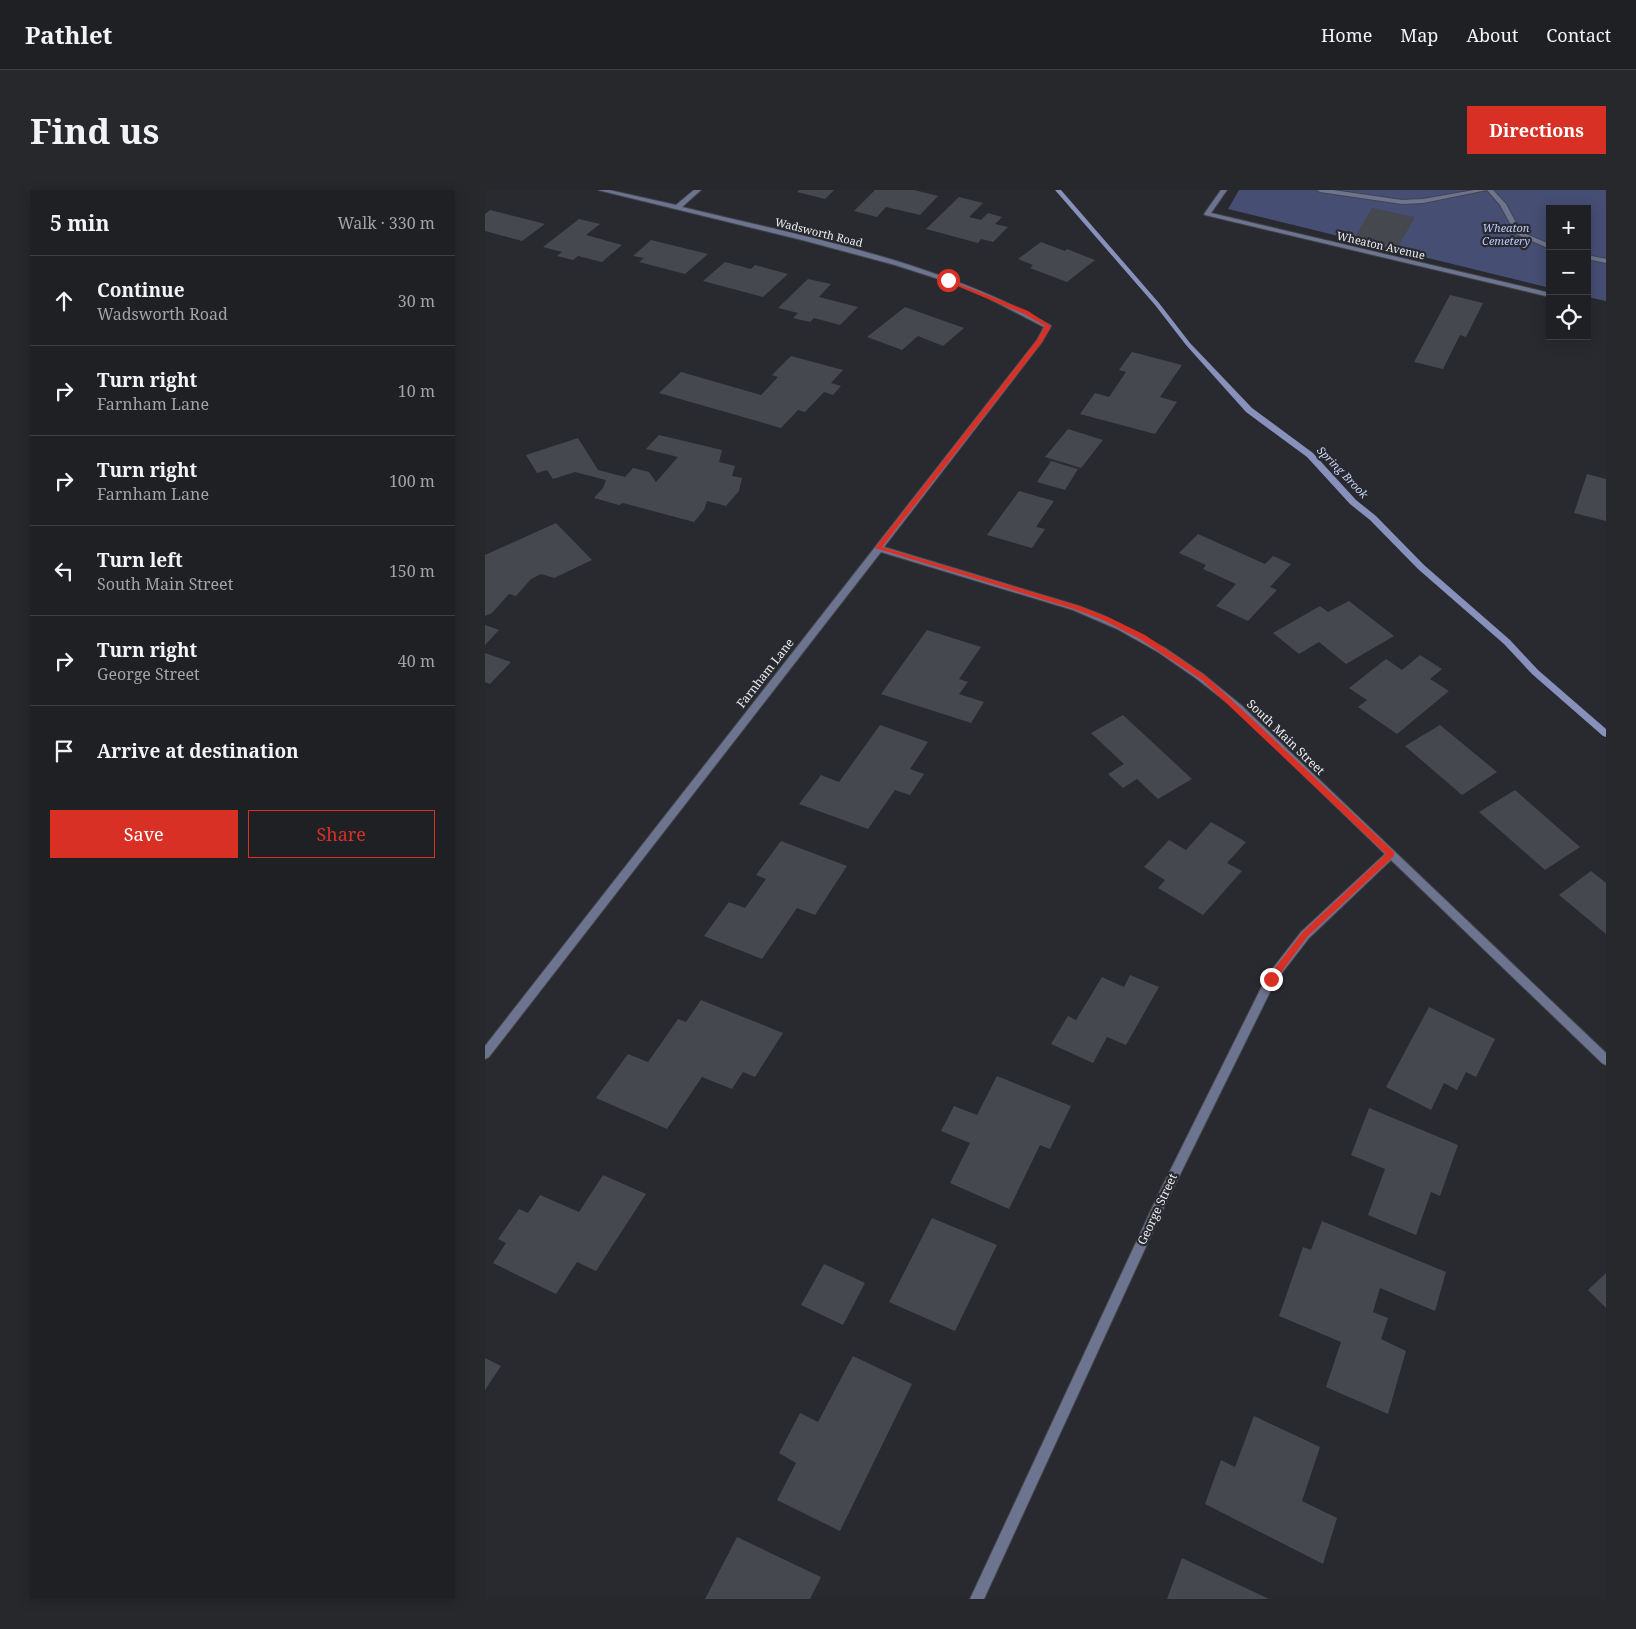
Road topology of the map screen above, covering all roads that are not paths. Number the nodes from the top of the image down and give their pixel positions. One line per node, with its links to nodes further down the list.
1 (601, 190): 7 (street, Wadsworth Road)
2 (698, 190): 7 (street)
3 (1224, 190): 11 (street, Wheaton Avenue)
4 (1320, 190): 5 (street)
5 (1485, 190)
6 (1490, 190): 8 (street)
7 (678, 207): 12 (street, Wadsworth Road)
8 (1546, 246)
9 (1591, 258): 10 (street)
10 (1606, 261)
11 (1546, 294)
12 (1026, 312): 13 (street, Farnham Lane)
13 (878, 548): 14 (street, South Main Street); 15 (street, Farnham Lane)
14 (1391, 854): 16 (street, South Main Street); 17 (street, George Street)
15 (485, 1054)
16 (1606, 1060)
17 (977, 1599)

